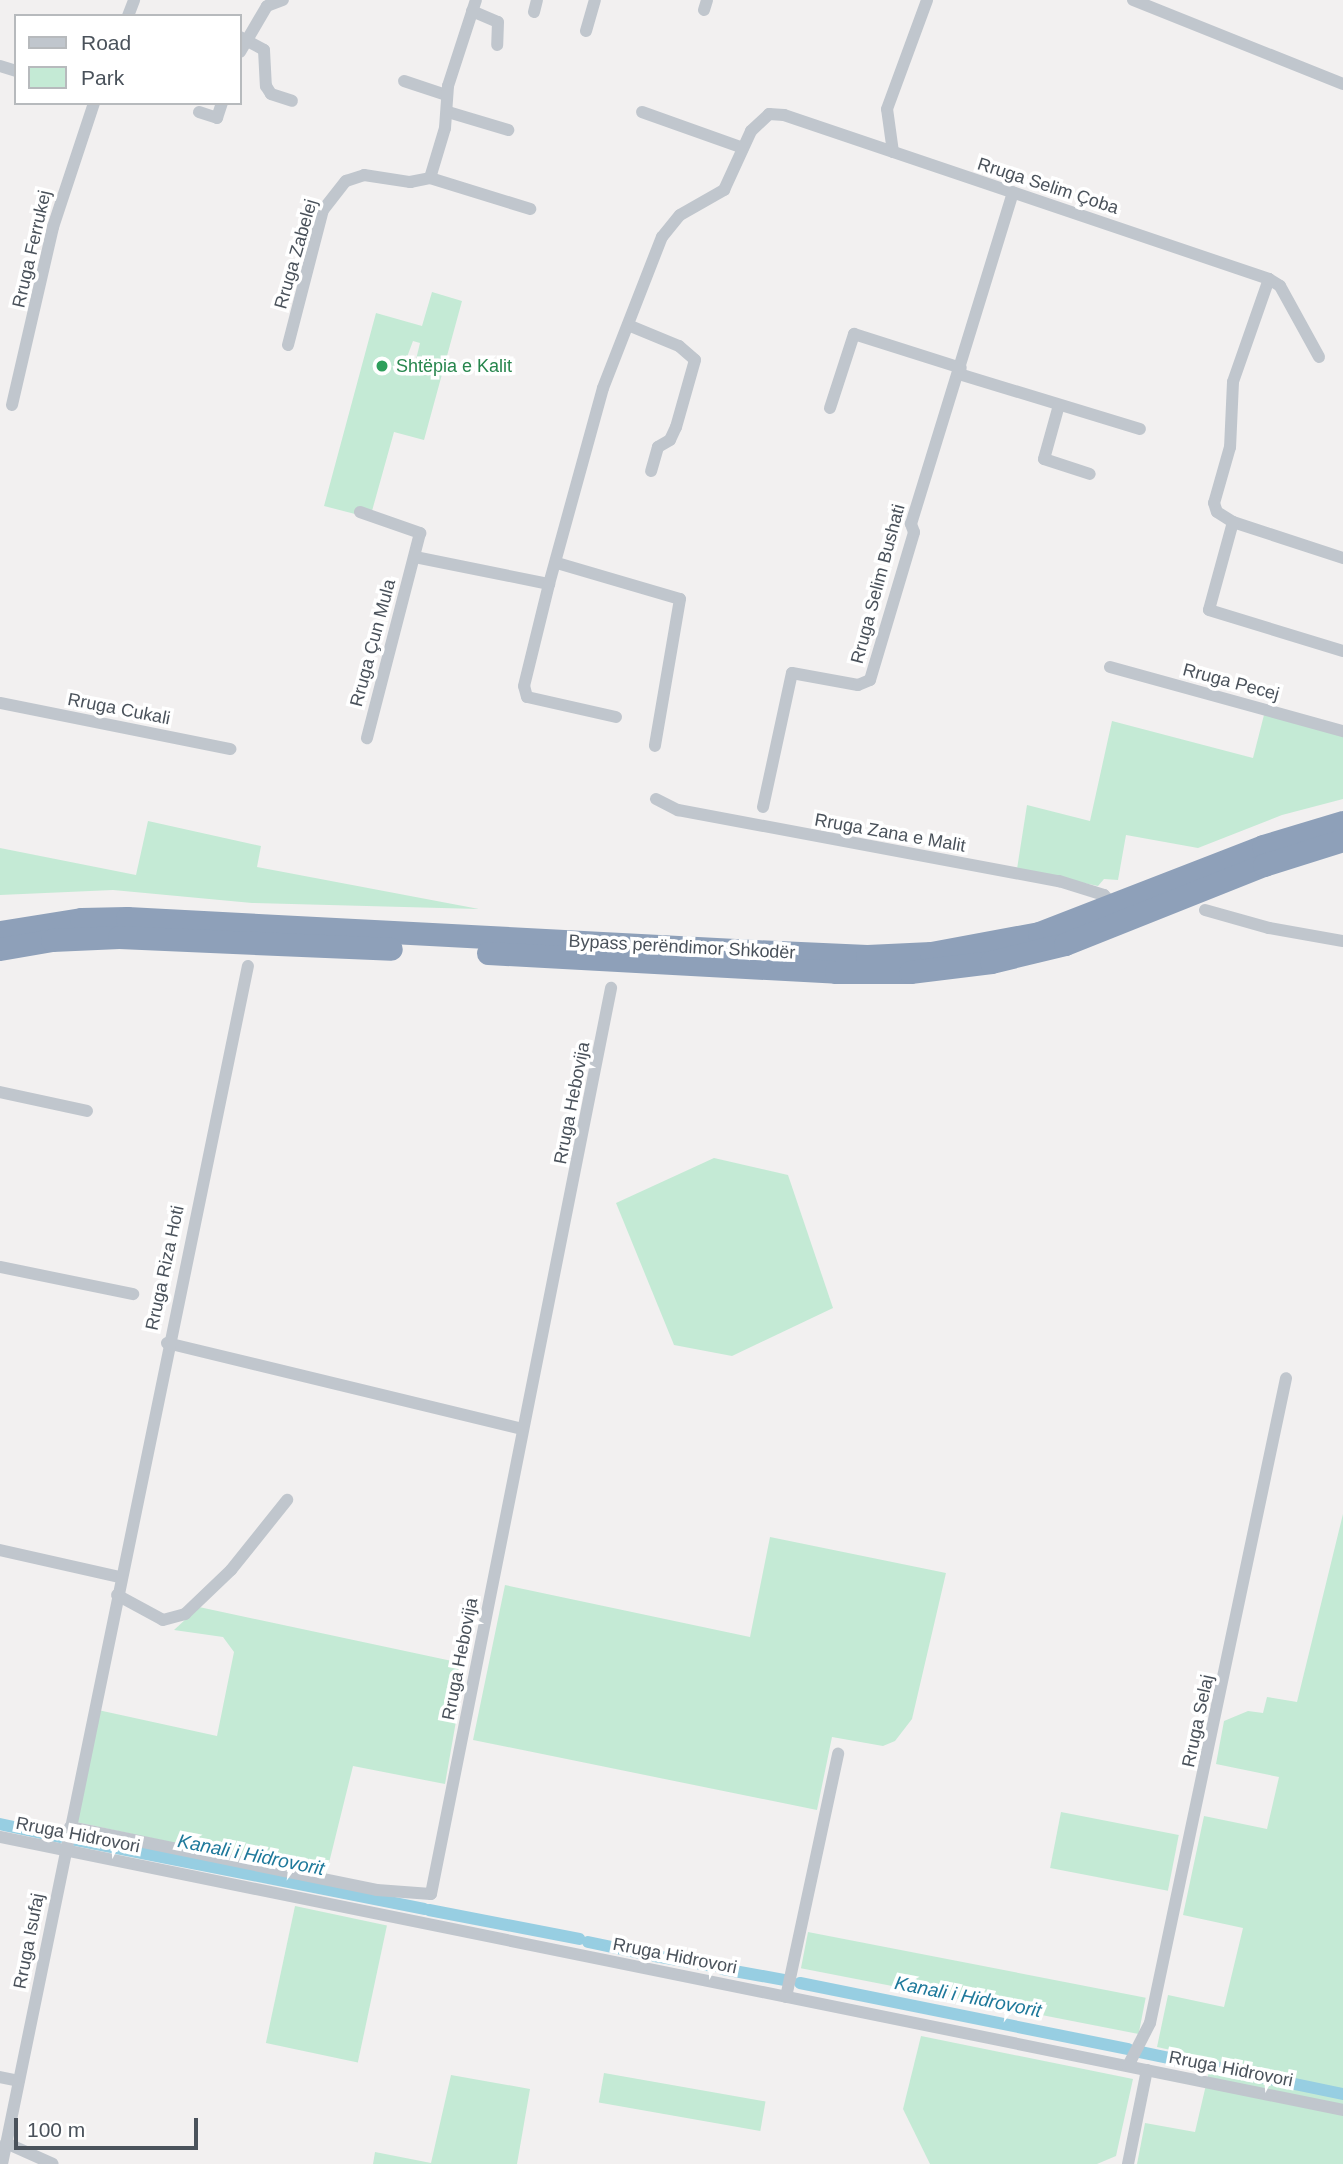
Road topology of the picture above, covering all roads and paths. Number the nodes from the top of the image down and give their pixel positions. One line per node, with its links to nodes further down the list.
1 (283, 0): 8 (street)
2 (595, 0): 7 (street)
3 (926, 0): 21 (street)
4 (1133, 0): 5 (street)
5 (1167, 5): 11 (street)
6 (474, 6): 9 (street); 12 (street)
7 (586, 31)
8 (243, 38): 13 (street)
9 (497, 45)
10 (404, 81): 12 (street)
11 (1343, 84)
12 (446, 95): 17 (street)
13 (292, 101)
14 (93, 105): 30 (street, Rruga Ferrukej)
15 (221, 105): 16 (street)
16 (199, 112)
17 (448, 112): 19 (street); 22 (street)
18 (642, 112): 20 (street)
19 (508, 130)
20 (744, 148): 21 (street, Rruga Selim Çoba); 26 (street, Rruga Selim Çoba)
21 (892, 152): 23 (street, Rruga Selim Çoba)
22 (430, 178): 24 (street, Rruga Zabelej); 27 (street, Rruga Zabelej)
23 (1013, 192): 25 (street, Rruga Selim Çoba); 29 (street, Rruga Selim Bushati)
24 (530, 209)
25 (1269, 279): 28 (street); 37 (street)
26 (628, 325): 34 (street); 40 (street, Rruga Selim Çoba)
27 (288, 345)
28 (1319, 357)
29 (960, 371): 31 (street); 32 (street); 51 (street, Rruga Selim Bushati)
30 (12, 405)
31 (1059, 405): 33 (street); 35 (street)
32 (830, 408)
33 (1140, 429)
34 (651, 471)
35 (1090, 474)
36 (360, 512): 38 (street, Rruga Çun Mula)
37 (1233, 522): 39 (street); 42 (street)
38 (415, 557): 41 (street); 47 (street, Rruga Çun Mula)
39 (1343, 558)
40 (557, 563): 41 (street); 48 (street)
41 (549, 584): 45 (street)
42 (1343, 651)
43 (1111, 667): 46 (street, Rruga Pecej)
44 (0, 703): 49 (street, Rruga Cukali)
45 (616, 717)
46 (1343, 731)
47 (367, 738)
48 (654, 746)
49 (230, 750)
50 (656, 799): 54 (street, Rruga Zana e Malit)
51 (763, 807)
52 (1343, 821): 54 (highway, Bypass perëndimor Shkodër)
53 (1343, 840): 58 (highway, Bypass perëndimor Shkodër)
54 (1114, 906): 56 (highway, Bypass perëndimor Shkodër)
55 (1205, 909): 57 (street)
56 (0, 932)
57 (1343, 941)
58 (0, 949)
59 (248, 966): 65 (street, Rruga Riza Hoti)
60 (611, 988): 67 (street, Rruga Hebovija)
61 (0, 1093): 62 (street)
62 (87, 1111)
63 (0, 1267): 64 (street)
64 (133, 1294)
65 (167, 1343): 67 (street); 70 (street, Rruga Riza Hoti)
66 (1286, 1378): 77 (street, Rruga Selaj)
67 (523, 1429): 73 (street, Rruga Hebovija)
68 (287, 1500): 71 (street)
69 (0, 1550): 70 (street)
70 (120, 1577): 71 (street, Rruga Riza Hoti)
71 (117, 1595): 73 (street, Rruga Riza Hoti)
72 (838, 1754): 76 (street)
73 (71, 1827): 75 (street, Rruga Riza Hoti)
74 (0, 1837): 75 (street, Rruga Hidrovori)
75 (66, 1850): 76 (street, Rruga Hidrovori); 80 (street, Rruga Isufaj)
76 (786, 1997): 77 (street, Rruga Hidrovori)
77 (1128, 2066): 78 (street, Rruga Hidrovori)
78 (1147, 2070): 81 (street, Rruga Hidrovori); 85 (street)
79 (0, 2077): 80 (street)
80 (19, 2081): 82 (street, Rruga Isufaj)
81 (1343, 2110)
82 (6, 2143): 83 (street, Rruga Isufaj); 84 (street)
83 (2, 2164)
84 (52, 2164)
85 (1128, 2164)

